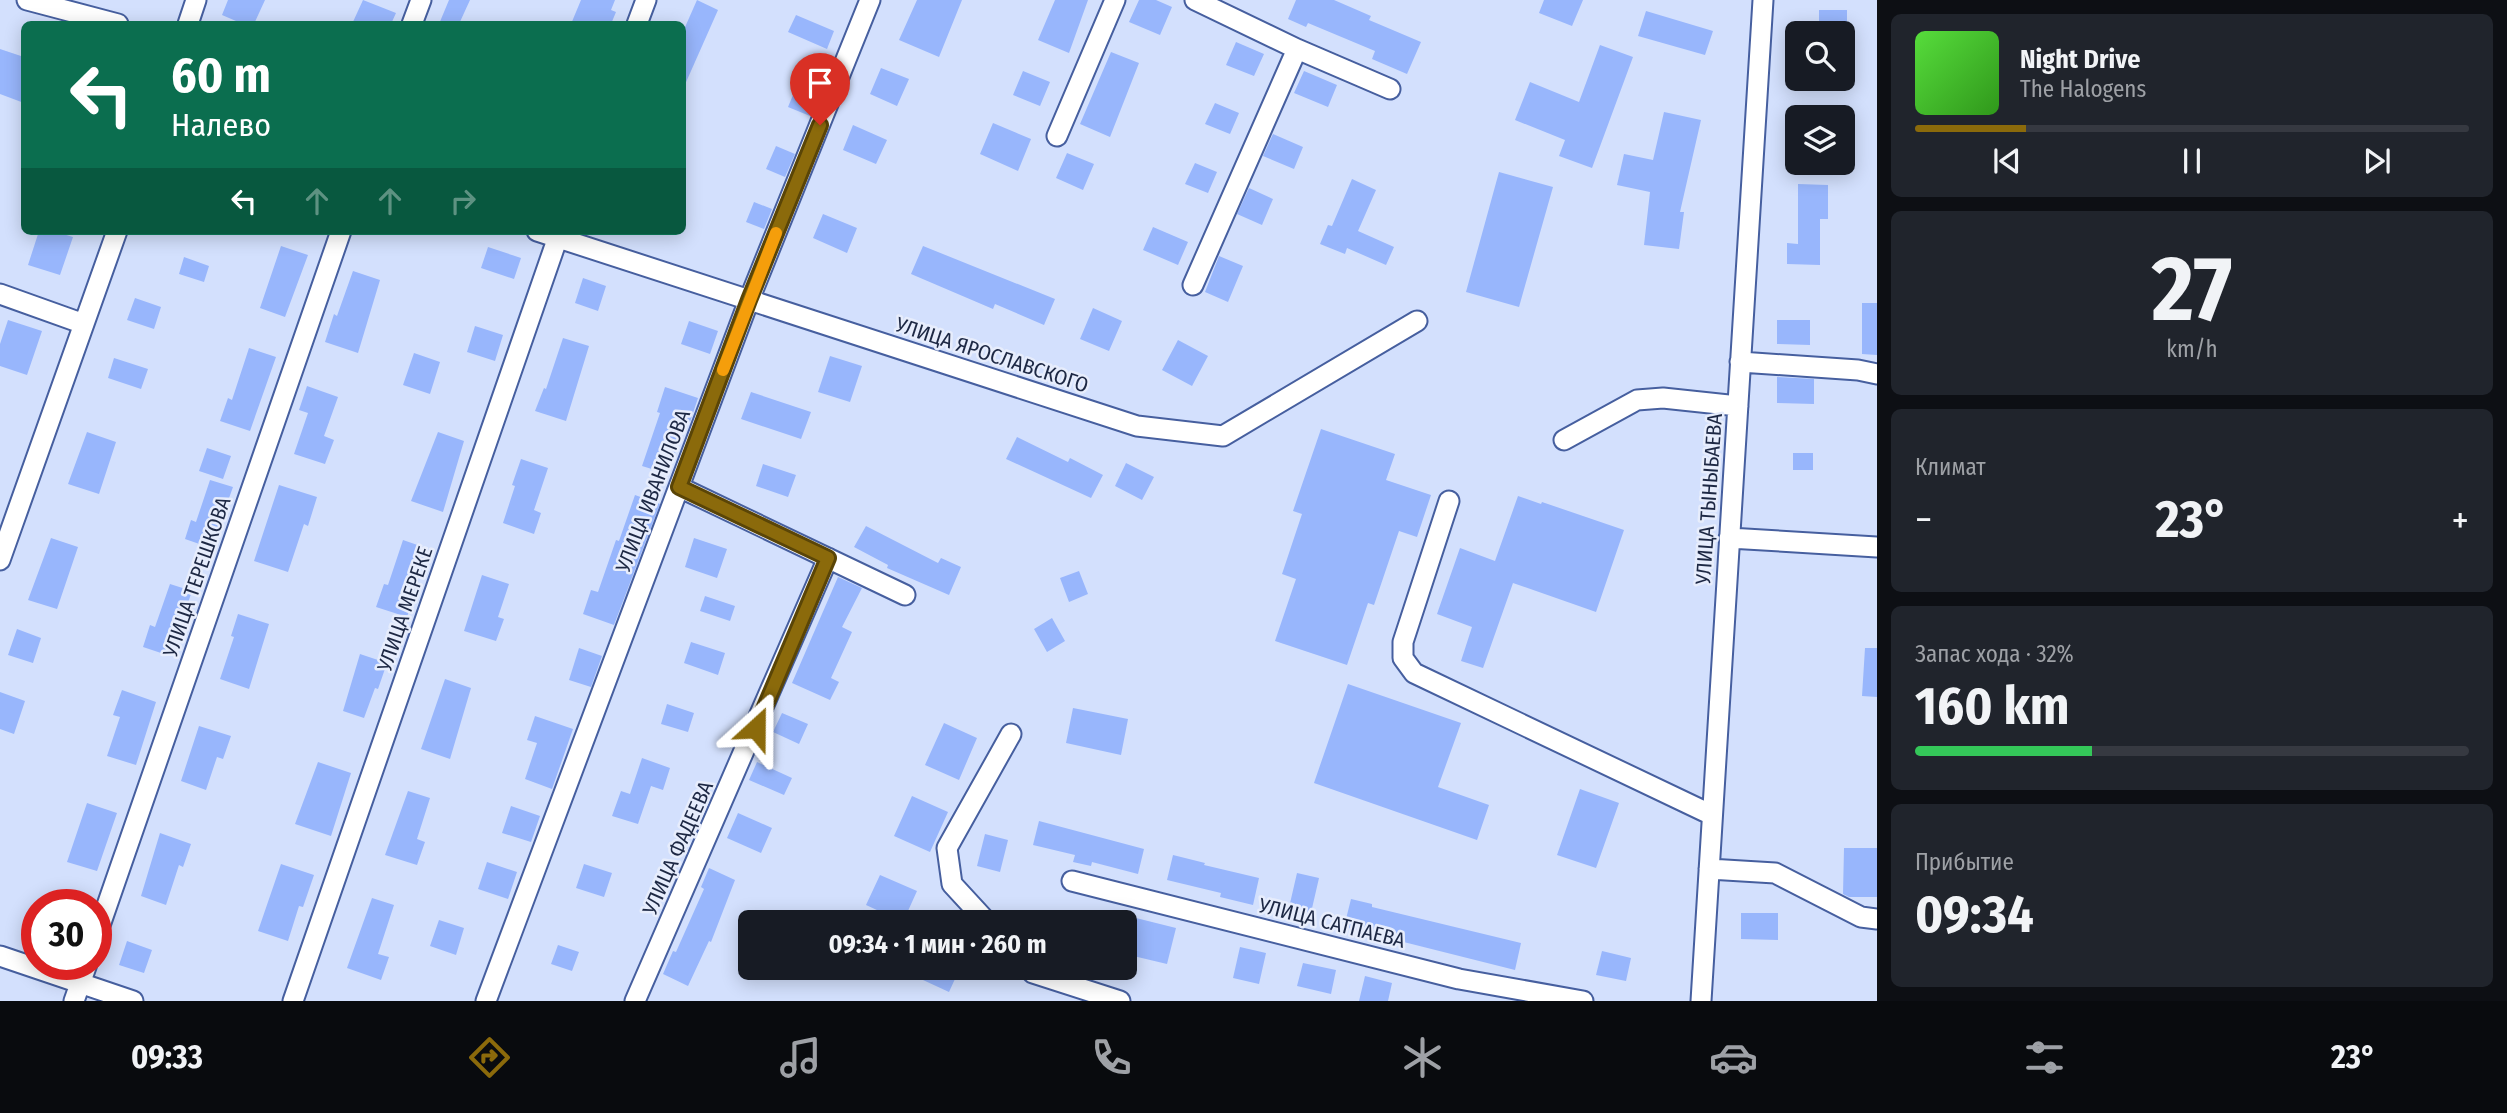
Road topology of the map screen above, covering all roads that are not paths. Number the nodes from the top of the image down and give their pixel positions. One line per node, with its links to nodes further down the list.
1 (27, 0): 9 (street)
2 (196, 0): 10 (street)
3 (421, 0): 11 (street)
4 (646, 0): 12 (street)
5 (870, 0): 21 (street, УЛИЦА ИВАНИЛОВА)
6 (1115, 0): 15 (street)
7 (1195, 0): 13 (street)
8 (1757, 3): 24 (street, УЛИЦА ТЫНЫБАЕВА)
9 (107, 21)
10 (189, 21)
11 (413, 21)
12 (638, 21)
13 (1297, 49): 14 (street); 19 (street)
14 (1390, 89)
15 (1057, 136)
16 (116, 235): 23 (street)
17 (340, 235): 39 (street, УЛИЦА ТЕРЕШКОВА)
18 (559, 235): 21 (street, УЛИЦА ЯРОСЛАВСКОГО); 47 (street, УЛИЦА МЕРЕКЕ)
19 (1193, 285)
20 (0, 295): 23 (street)
21 (749, 300): 22 (street, УЛИЦА ЯРОСЛАВСКОГО); 28 (street, УЛИЦА ИВАНИЛОВА)
22 (1417, 321)
23 (83, 324): 33 (street)
24 (1740, 362): 25 (street); 26 (street, УЛИЦА ТЫНЫБАЕВА)
25 (1877, 374)
26 (1738, 406): 27 (street); 30 (street, УЛИЦА ТЫНЫБАЕВА)
27 (1564, 440)
28 (679, 487): 32 (street); 48 (street, УЛИЦА ИВАНИЛОВА)
29 (1449, 501): 36 (street)
30 (1729, 538): 31 (street); 36 (street, УЛИЦА ТЫНЫБАЕВА)
31 (1877, 547)
32 (828, 558): 34 (street); 49 (street, УЛИЦА ФАДЕЕВА)
33 (0, 560)
34 (905, 595)
35 (1011, 734): 40 (street)
36 (1712, 815): 37 (street, УЛИЦА ТЫНЫБАЕВА)
37 (1709, 869): 41 (street); 52 (street, УЛИЦА ТЫНЫБАЕВА)
38 (1072, 881): 51 (street, УЛИЦА САТПАЕВА)
39 (112, 891)
40 (976, 910)
41 (1877, 919)
42 (0, 956): 44 (street)
43 (1051, 980): 45 (street)
44 (80, 983): 46 (street)
45 (1098, 998): 50 (street)
46 (133, 1001)
47 (293, 1001)
48 (485, 1001)
49 (635, 1001)
50 (1120, 1001)
51 (1583, 1001)
52 (1701, 1001)

